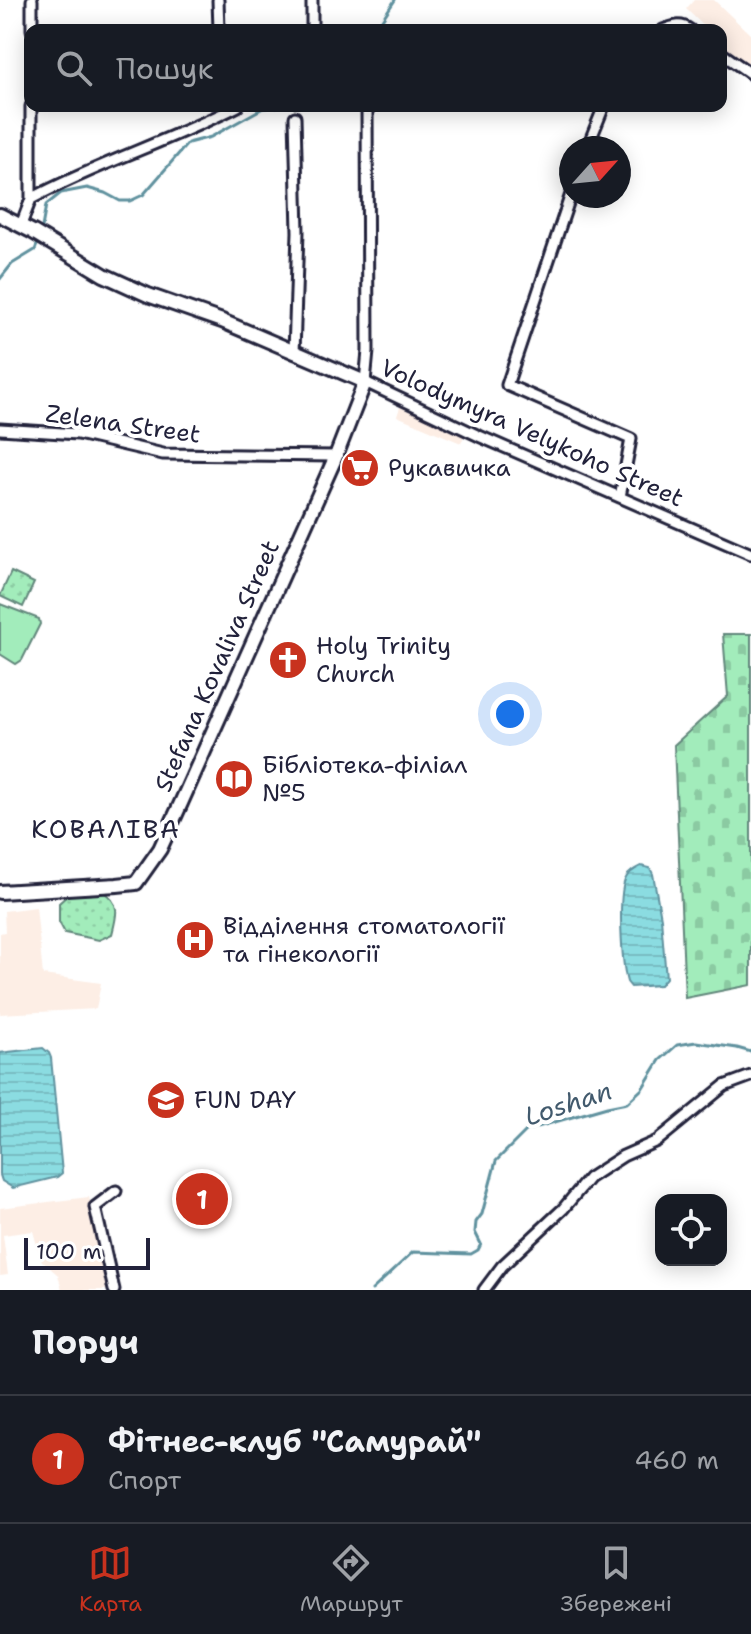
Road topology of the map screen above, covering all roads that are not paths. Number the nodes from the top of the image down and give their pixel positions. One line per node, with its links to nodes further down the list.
1 (32, 0): 4 (street)
2 (218, 0): 5 (street)
3 (312, 0): 6 (street)
4 (32, 24)
5 (219, 24)
6 (312, 24)
7 (727, 57): 8 (street)
8 (751, 74)
9 (31, 112): 15 (street)
10 (216, 112): 15 (street)
11 (367, 112): 20 (street)
12 (602, 112): 14 (street)
13 (295, 117): 19 (street)
14 (592, 136)
15 (31, 199): 18 (street)
16 (566, 208): 23 (street)
17 (0, 215): 18 (street, Volodymyra Velykoho Street)
18 (21, 225): 19 (street, Volodymyra Velykoho Street)
19 (294, 353): 20 (street, Volodymyra Velykoho Street)
20 (365, 382): 22 (street, Stefana Kovaliva Street); 23 (street, Volodymyra Velykoho Street)
21 (0, 429): 22 (street, Zelena Street)
22 (336, 456): 25 (street, Stefana Kovaliva Street)
23 (620, 497): 24 (street, Volodymyra Velykoho Street)
24 (751, 554)
25 (0, 892)
26 (751, 1076): 29 (street)
27 (116, 1191): 28 (street)
28 (114, 1290)
29 (484, 1290)

